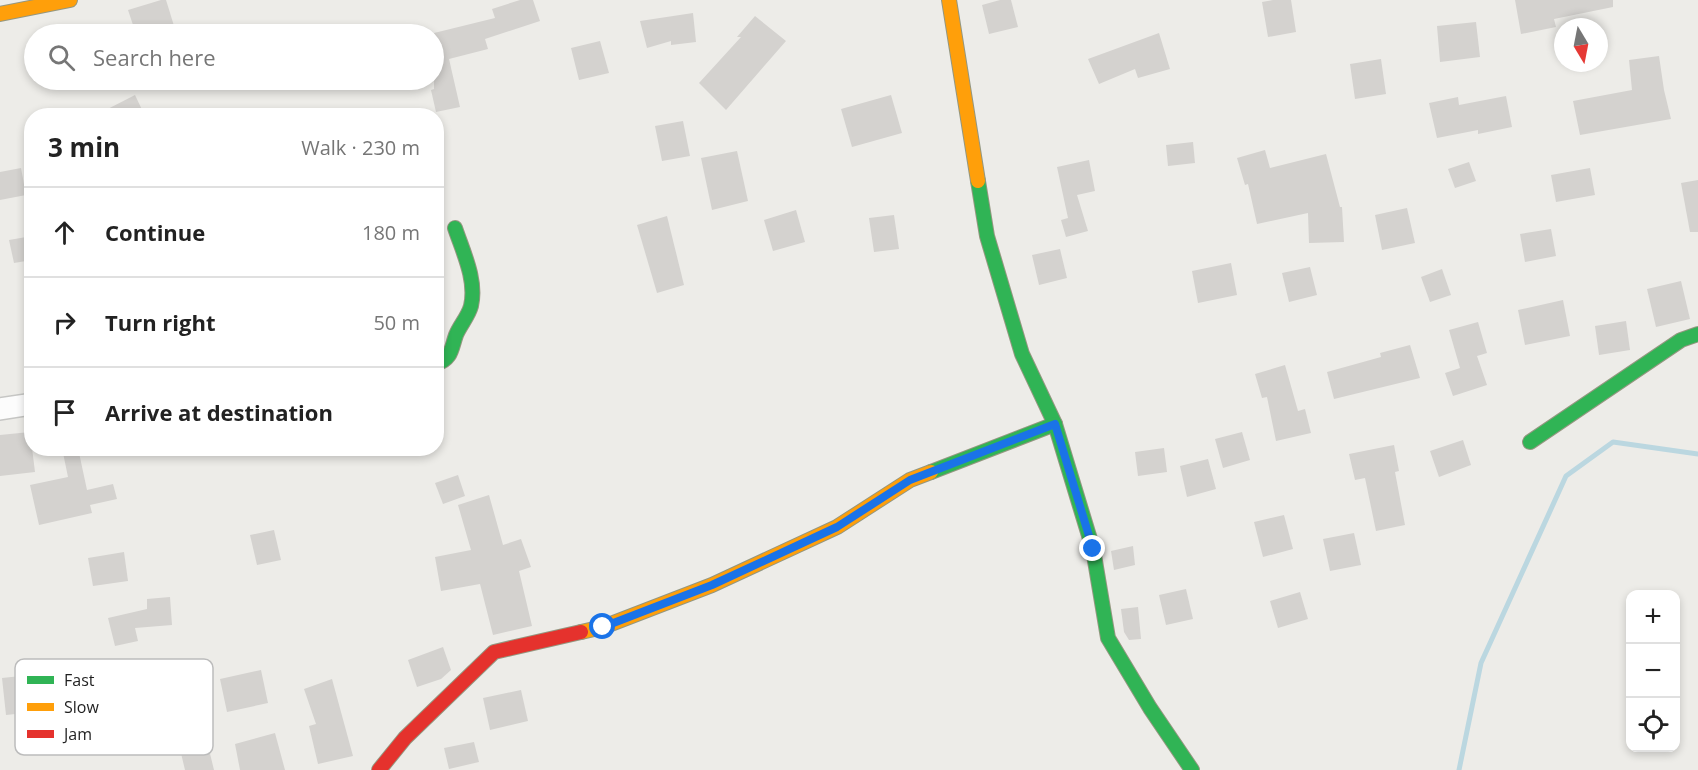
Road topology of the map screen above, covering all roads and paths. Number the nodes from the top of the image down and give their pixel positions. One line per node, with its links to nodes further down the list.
1 (70, 0): 3 (street)
2 (949, 0): 9 (street)
3 (0, 14)
4 (455, 228): 6 (street)
5 (1698, 334): 10 (street)
6 (444, 362)
7 (24, 405): 8 (street)
8 (0, 409)
9 (1055, 424): 11 (street); 12 (street)
10 (1530, 442)
11 (379, 770)
12 (1192, 770)

